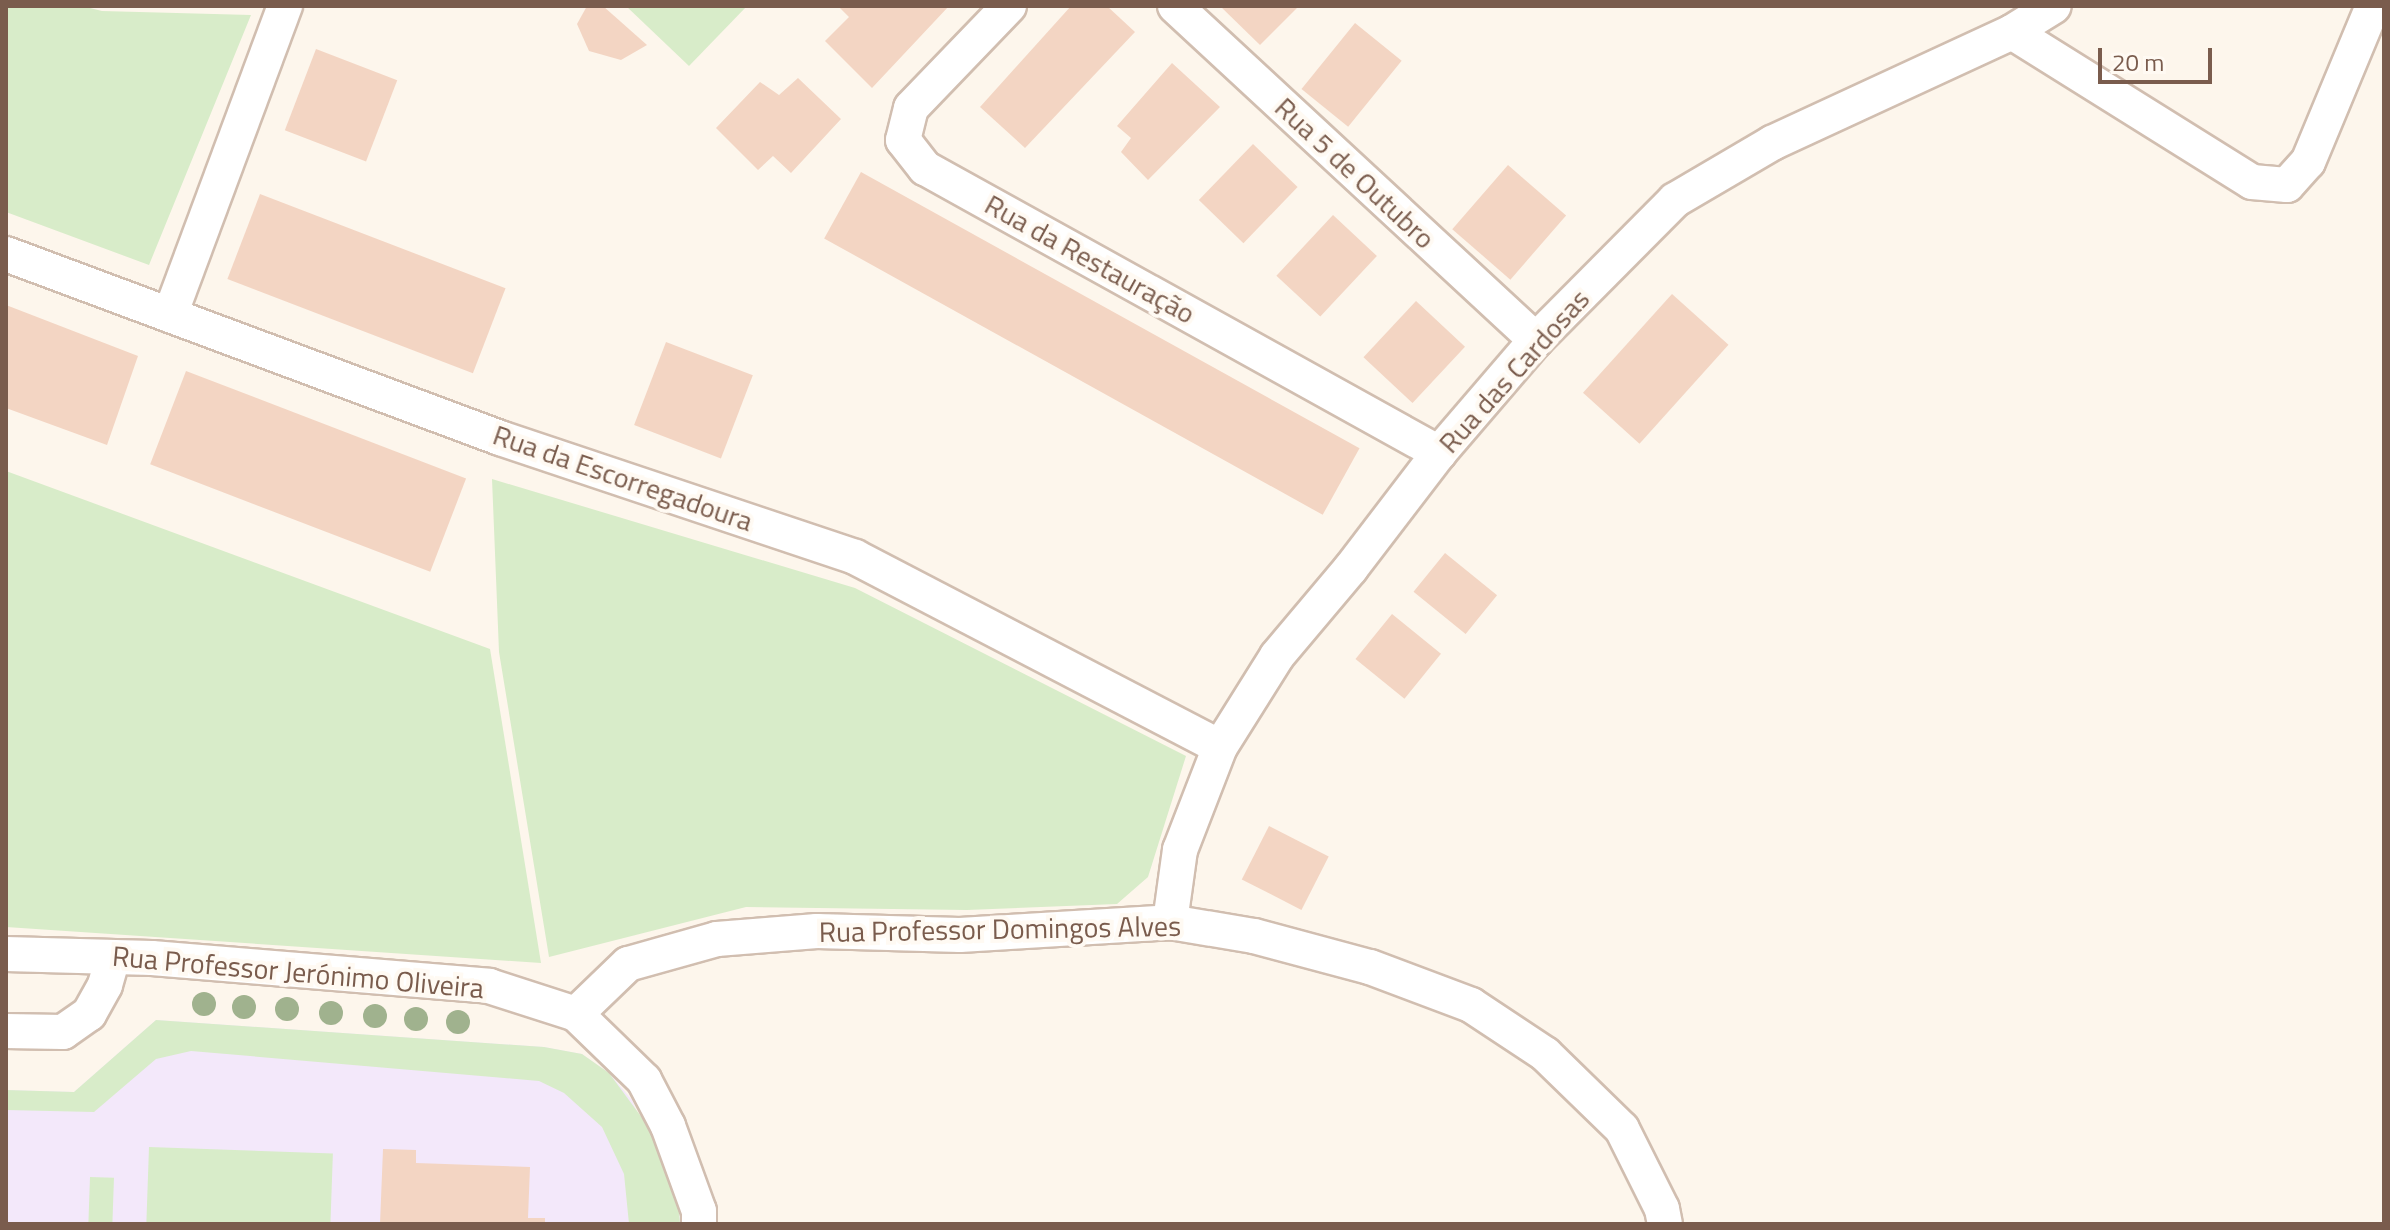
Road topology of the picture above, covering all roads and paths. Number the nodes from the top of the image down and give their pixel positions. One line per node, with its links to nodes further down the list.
1 (285, 6): 8 (street)
2 (1009, 6): 10 (street, Rua da Restauração)
3 (1175, 6): 9 (street, Rua 5 de Outubro)
4 (2054, 6): 6 (street, Rua das Cardosas)
5 (2373, 6): 6 (street)
6 (2012, 32): 9 (street, Rua das Cardosas)
7 (6, 254): 8 (street, Rua da Escorregadoura)
8 (170, 315): 11 (street, Rua da Escorregadoura)
9 (1536, 340): 10 (street, Rua das Cardosas)
10 (1439, 453): 11 (street, Rua das Cardosas)
11 (1220, 747): 12 (street, Rua das Cardosas)
12 (1170, 922): 15 (street, Rua Professor Domingos Alves); 18 (street, Rua Professor Domingos Alves)
13 (6, 954): 14 (street, Rua Professor Jerónimo Oliveira)
14 (113, 957): 15 (street, Rua Professor Jerónimo Oliveira); 16 (street)
15 (576, 1014): 17 (street, Rua Professor Jerónimo Oliveira)
16 (6, 1031)
17 (699, 1224)
18 (1665, 1224)

